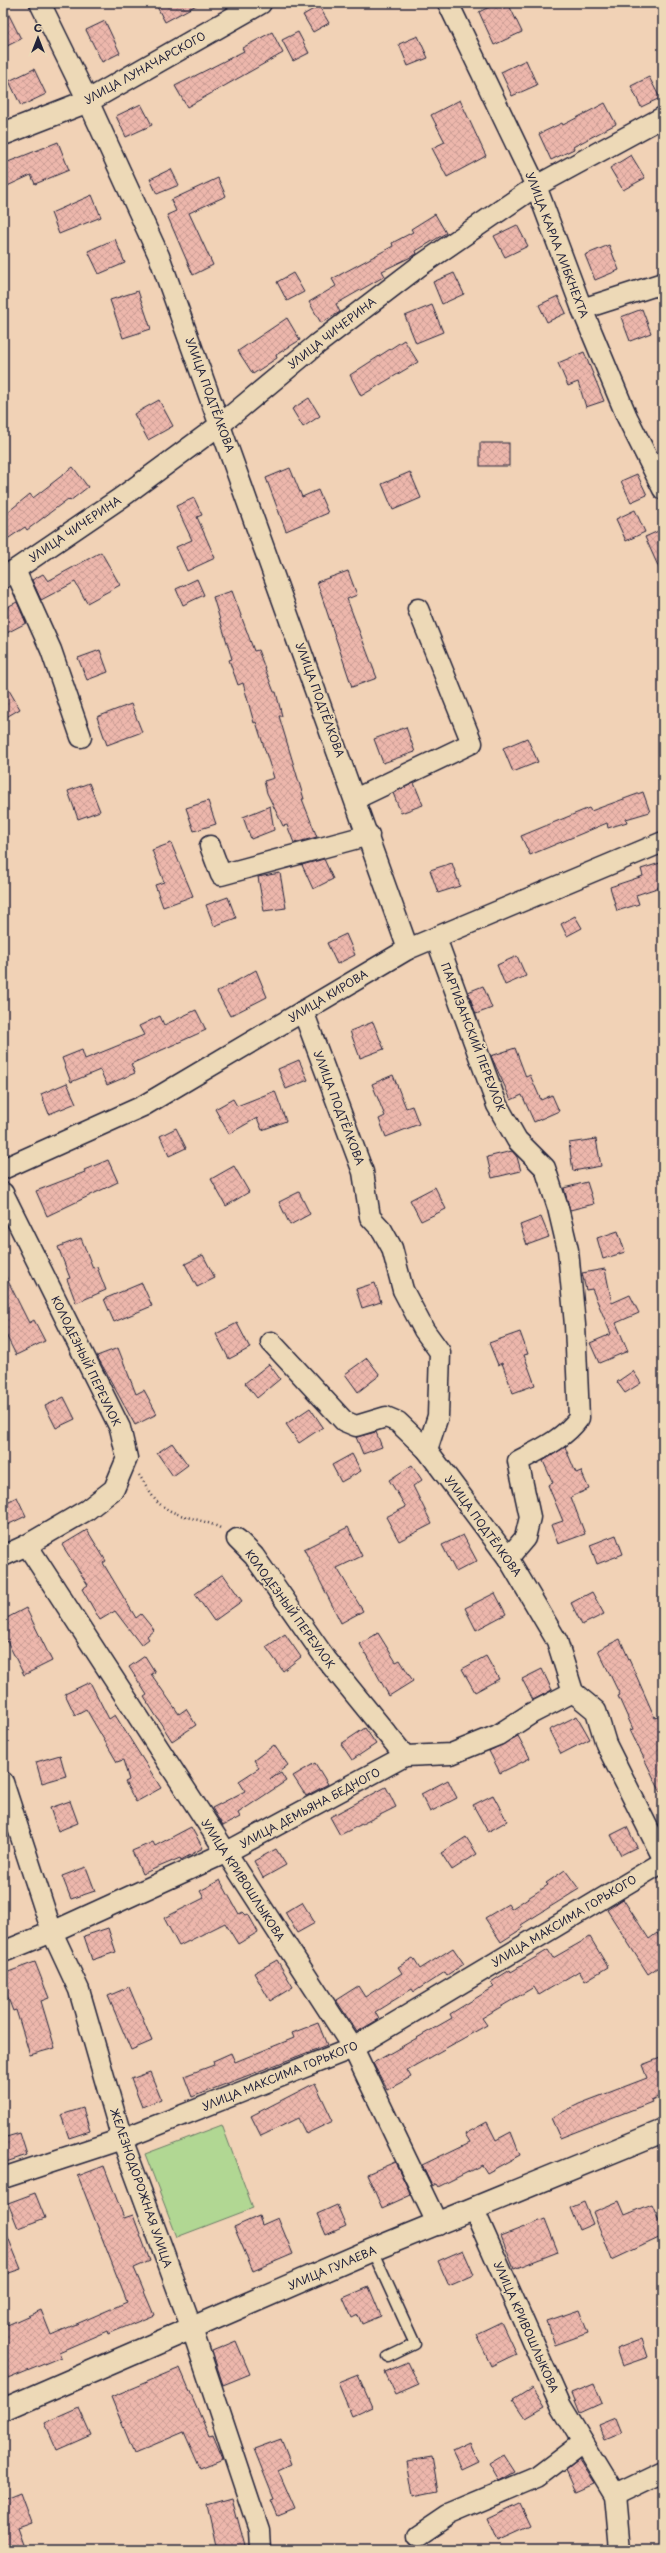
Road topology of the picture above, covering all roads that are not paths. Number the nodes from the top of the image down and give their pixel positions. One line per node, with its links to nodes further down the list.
1 (40, 3): 4 (street, УЛИЦА ПОДТЁЛКОВА)
2 (260, 3): 4 (main road, УЛИЦА ЛУНАЧАРСКОГО)
3 (448, 3): 7 (street, УЛИЦА КАРЛА ЛИБКНЕХТА)
4 (88, 102): 6 (main road, УЛИЦА ЛУНАЧАРСКОГО); 10 (street, УЛИЦА ПОДТЁЛКОВА)
5 (663, 117): 7 (street, УЛИЦА ЧИЧЕРИНА)
6 (3, 134)
7 (536, 186): 9 (street, УЛИЦА КАРЛА ЛИБКНЕХТА); 10 (street, УЛИЦА ЧИЧЕРИНА)
8 (663, 283): 9 (street)
9 (582, 309): 11 (street, УЛИЦА КАРЛА ЛИБКНЕХТА)
10 (221, 424): 12 (street, УЛИЦА ЧИЧЕРИНА); 15 (street, УЛИЦА ПОДТЁЛКОВА)
11 (663, 489)
12 (9, 574): 14 (street, УЛИЦА ЧИЧЕРИНА)
13 (418, 609): 15 (street)
14 (81, 737)
15 (355, 799): 16 (street, УЛИЦА ПОДТЁЛКОВА)
16 (369, 835): 18 (street); 20 (street, УЛИЦА ПОДТЁЛКОВА)
17 (663, 842): 19 (street, УЛИЦА КИРОВА)
18 (210, 846)
19 (436, 938): 20 (street, УЛИЦА КИРОВА); 29 (street, ПАРТИЗАНСКИЙ ПЕРЕУЛОК)
20 (408, 949): 21 (street, УЛИЦА КИРОВА)
21 (303, 1011): 22 (street, УЛИЦА КИРОВА); 25 (street, УЛИЦА ПОДТЁЛКОВА)
22 (3, 1169)
23 (3, 1193): 27 (street, КОЛОДЕЗНЫЙ ПЕРЕУЛОК)
24 (271, 1342): 25 (street, УЛИЦА ПОДТЁЛКОВА)
25 (427, 1450): 29 (street, УЛИЦА ПОДТЁЛКОВА)
26 (238, 1539): 31 (street, КОЛОДЕЗНЫЙ ПЕРЕУЛОК)
27 (27, 1545): 28 (street); 33 (street, УЛИЦА КРИВОШЛЫКОВА)
28 (3, 1556)
29 (508, 1558): 30 (street, УЛИЦА ПОДТЁЛКОВА)
30 (572, 1692): 31 (street, УЛИЦА ДЕМЬЯНА БЕДНОГО); 34 (street)
31 (405, 1756): 33 (street, УЛИЦА ДЕМЬЯНА БЕДНОГО)
32 (3, 1782): 36 (street, ЖЕЛЕЗНОДОРОЖНАЯ УЛИЦА)
33 (225, 1853): 36 (street, УЛИЦА ДЕМЬЯНА БЕДНОГО); 38 (street, УЛИЦА КРИВОШЛЫКОВА)
34 (663, 1858)
35 (663, 1862): 38 (street, УЛИЦА МАКСИМА ГОРЬКОГО)
36 (52, 1932): 37 (street, УЛИЦА ДЕМЬЯНА БЕДНОГО); 40 (street, ЖЕЛЕЗНОДОРОЖНАЯ УЛИЦА)
37 (3, 1952)
38 (353, 2048): 40 (street, УЛИЦА МАКСИМА ГОРЬКОГО); 43 (street, УЛИЦА КРИВОШЛЫКОВА)
39 (663, 2131): 42 (main road, УЛИЦА ГУЛАЕВА)
40 (122, 2139): 41 (street, УЛИЦА МАКСИМА ГОРЬКОГО); 45 (street, ЖЕЛЕЗНОДОРОЖНАЯ УЛИЦА)
41 (3, 2178)
42 (474, 2210): 43 (main road, УЛИЦА ГУЛАЕВА); 48 (street, УЛИЦА КРИВОШЛЫКОВА)
43 (438, 2225): 44 (main road, УЛИЦА ГУЛАЕВА)
44 (372, 2250): 45 (main road, УЛИЦА ГУЛАЕВА); 46 (lane)
45 (192, 2329): 47 (main road, УЛИЦА ГУЛАЕВА); 52 (street, ЖЕЛЕЗНОДОРОЖНАЯ УЛИЦА)
46 (388, 2357)
47 (3, 2410)
48 (582, 2443): 50 (street, УЛИЦА КРИВОШЛЫКОВА); 51 (street)
49 (663, 2472): 50 (street)
50 (615, 2495): 53 (street, УЛИЦА КРИВОШЛЫКОВА)
51 (418, 2535)
52 (260, 2550)
53 (620, 2550)

